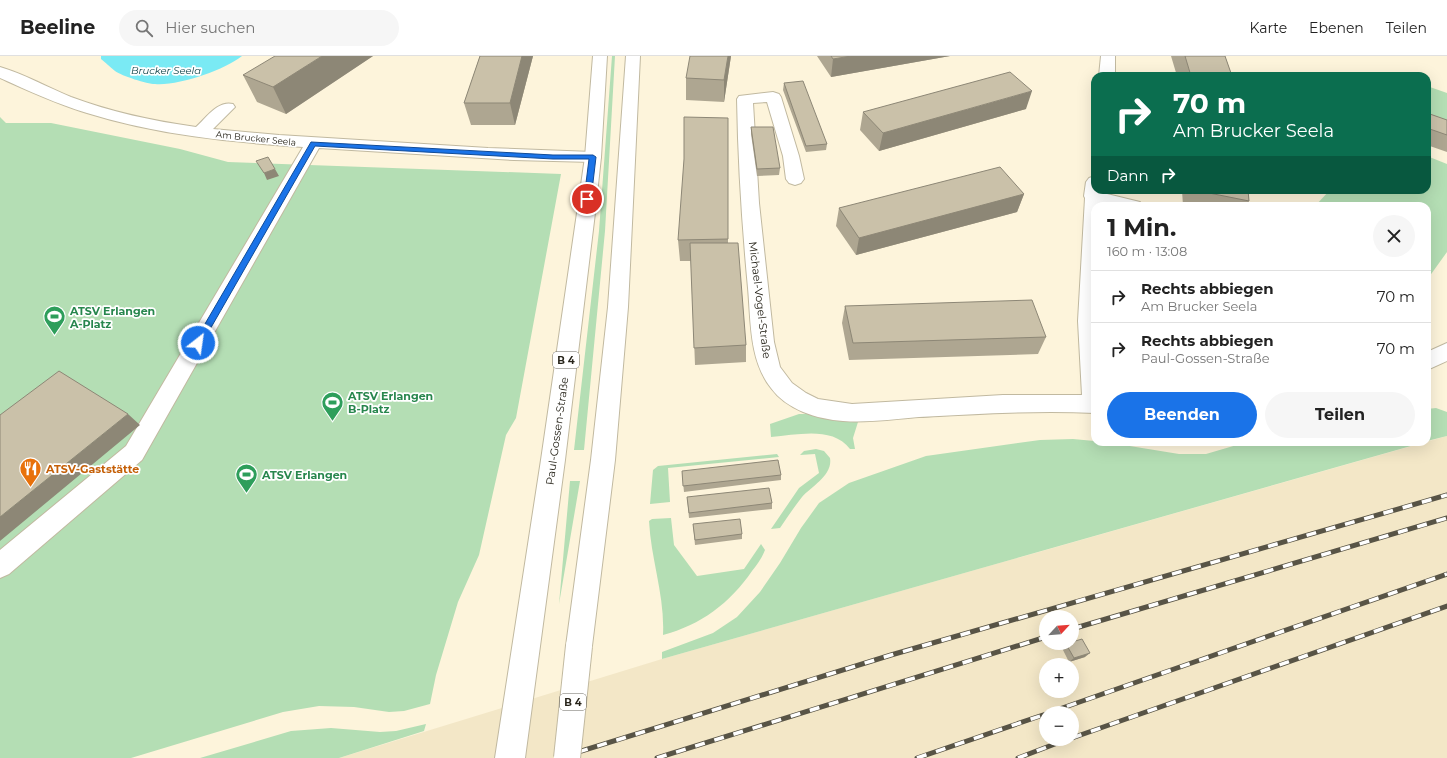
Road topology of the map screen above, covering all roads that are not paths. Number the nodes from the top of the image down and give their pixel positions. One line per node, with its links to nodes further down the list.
1 (600, 56): 9 (street, Paul-Gossen-Straße / B 4)
2 (633, 56): 20 (street, B 4, bridge)
3 (1108, 56): 5 (street)
4 (0, 72): 7 (street, Am Brucker Seela)
5 (1107, 72)
6 (227, 107): 7 (street)
7 (200, 132): 8 (street, Am Brucker Seela)
8 (313, 144): 9 (street, Am Brucker Seela); 18 (street)
9 (593, 157): 19 (street, Paul-Gossen-Straße / B 4)
10 (795, 179): 17 (street, Michael-Vogel-Straße)
11 (1106, 194): 12 (street)
12 (1125, 202)
13 (1091, 255): 16 (street)
14 (1447, 351): 15 (street)
15 (1431, 360)
16 (1091, 362)
17 (1091, 404)
18 (0, 566)
19 (510, 758)
20 (567, 758)

